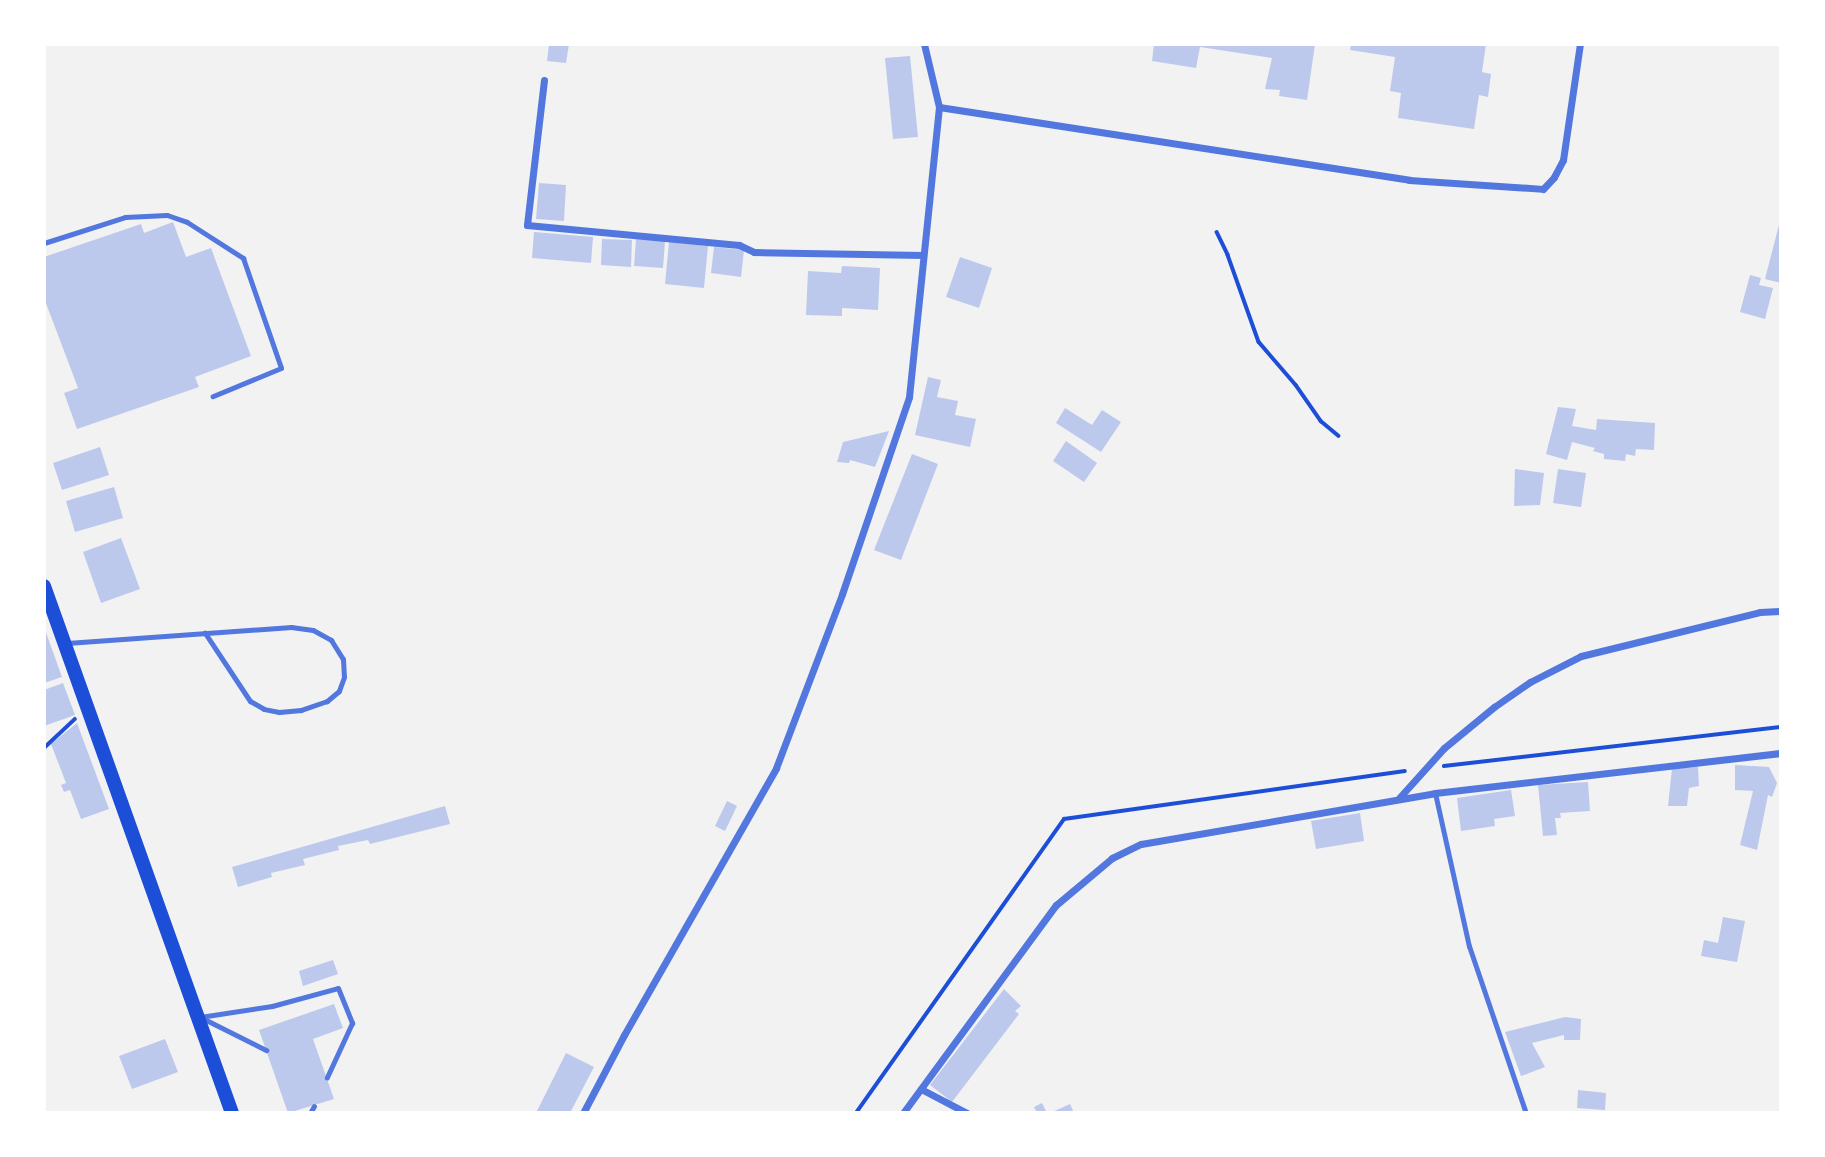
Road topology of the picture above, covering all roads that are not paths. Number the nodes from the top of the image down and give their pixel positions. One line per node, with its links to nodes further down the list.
1 (924, 44): 4 (street)
2 (1580, 44): 4 (street)
3 (544, 80): 6 (street)
4 (939, 107): 6 (street)
5 (44, 243): 7 (lane)
6 (923, 256): 20 (street)
7 (213, 396)
8 (44, 586): 11 (main road)
9 (1781, 611): 14 (street)
10 (205, 633): 10 (lane); 11 (lane)
11 (64, 643): 15 (main road)
12 (1781, 752): 13 (street)
13 (1435, 793): 14 (street); 23 (lane)
14 (1399, 799): 18 (street)
15 (200, 1017): 16 (lane); 17 (lane); 19 (main road)
16 (266, 1051)
17 (327, 1077)
18 (921, 1089): 21 (street); 22 (street)
19 (232, 1113)
20 (583, 1113)
21 (903, 1113)
22 (967, 1113)
23 (1526, 1113)

